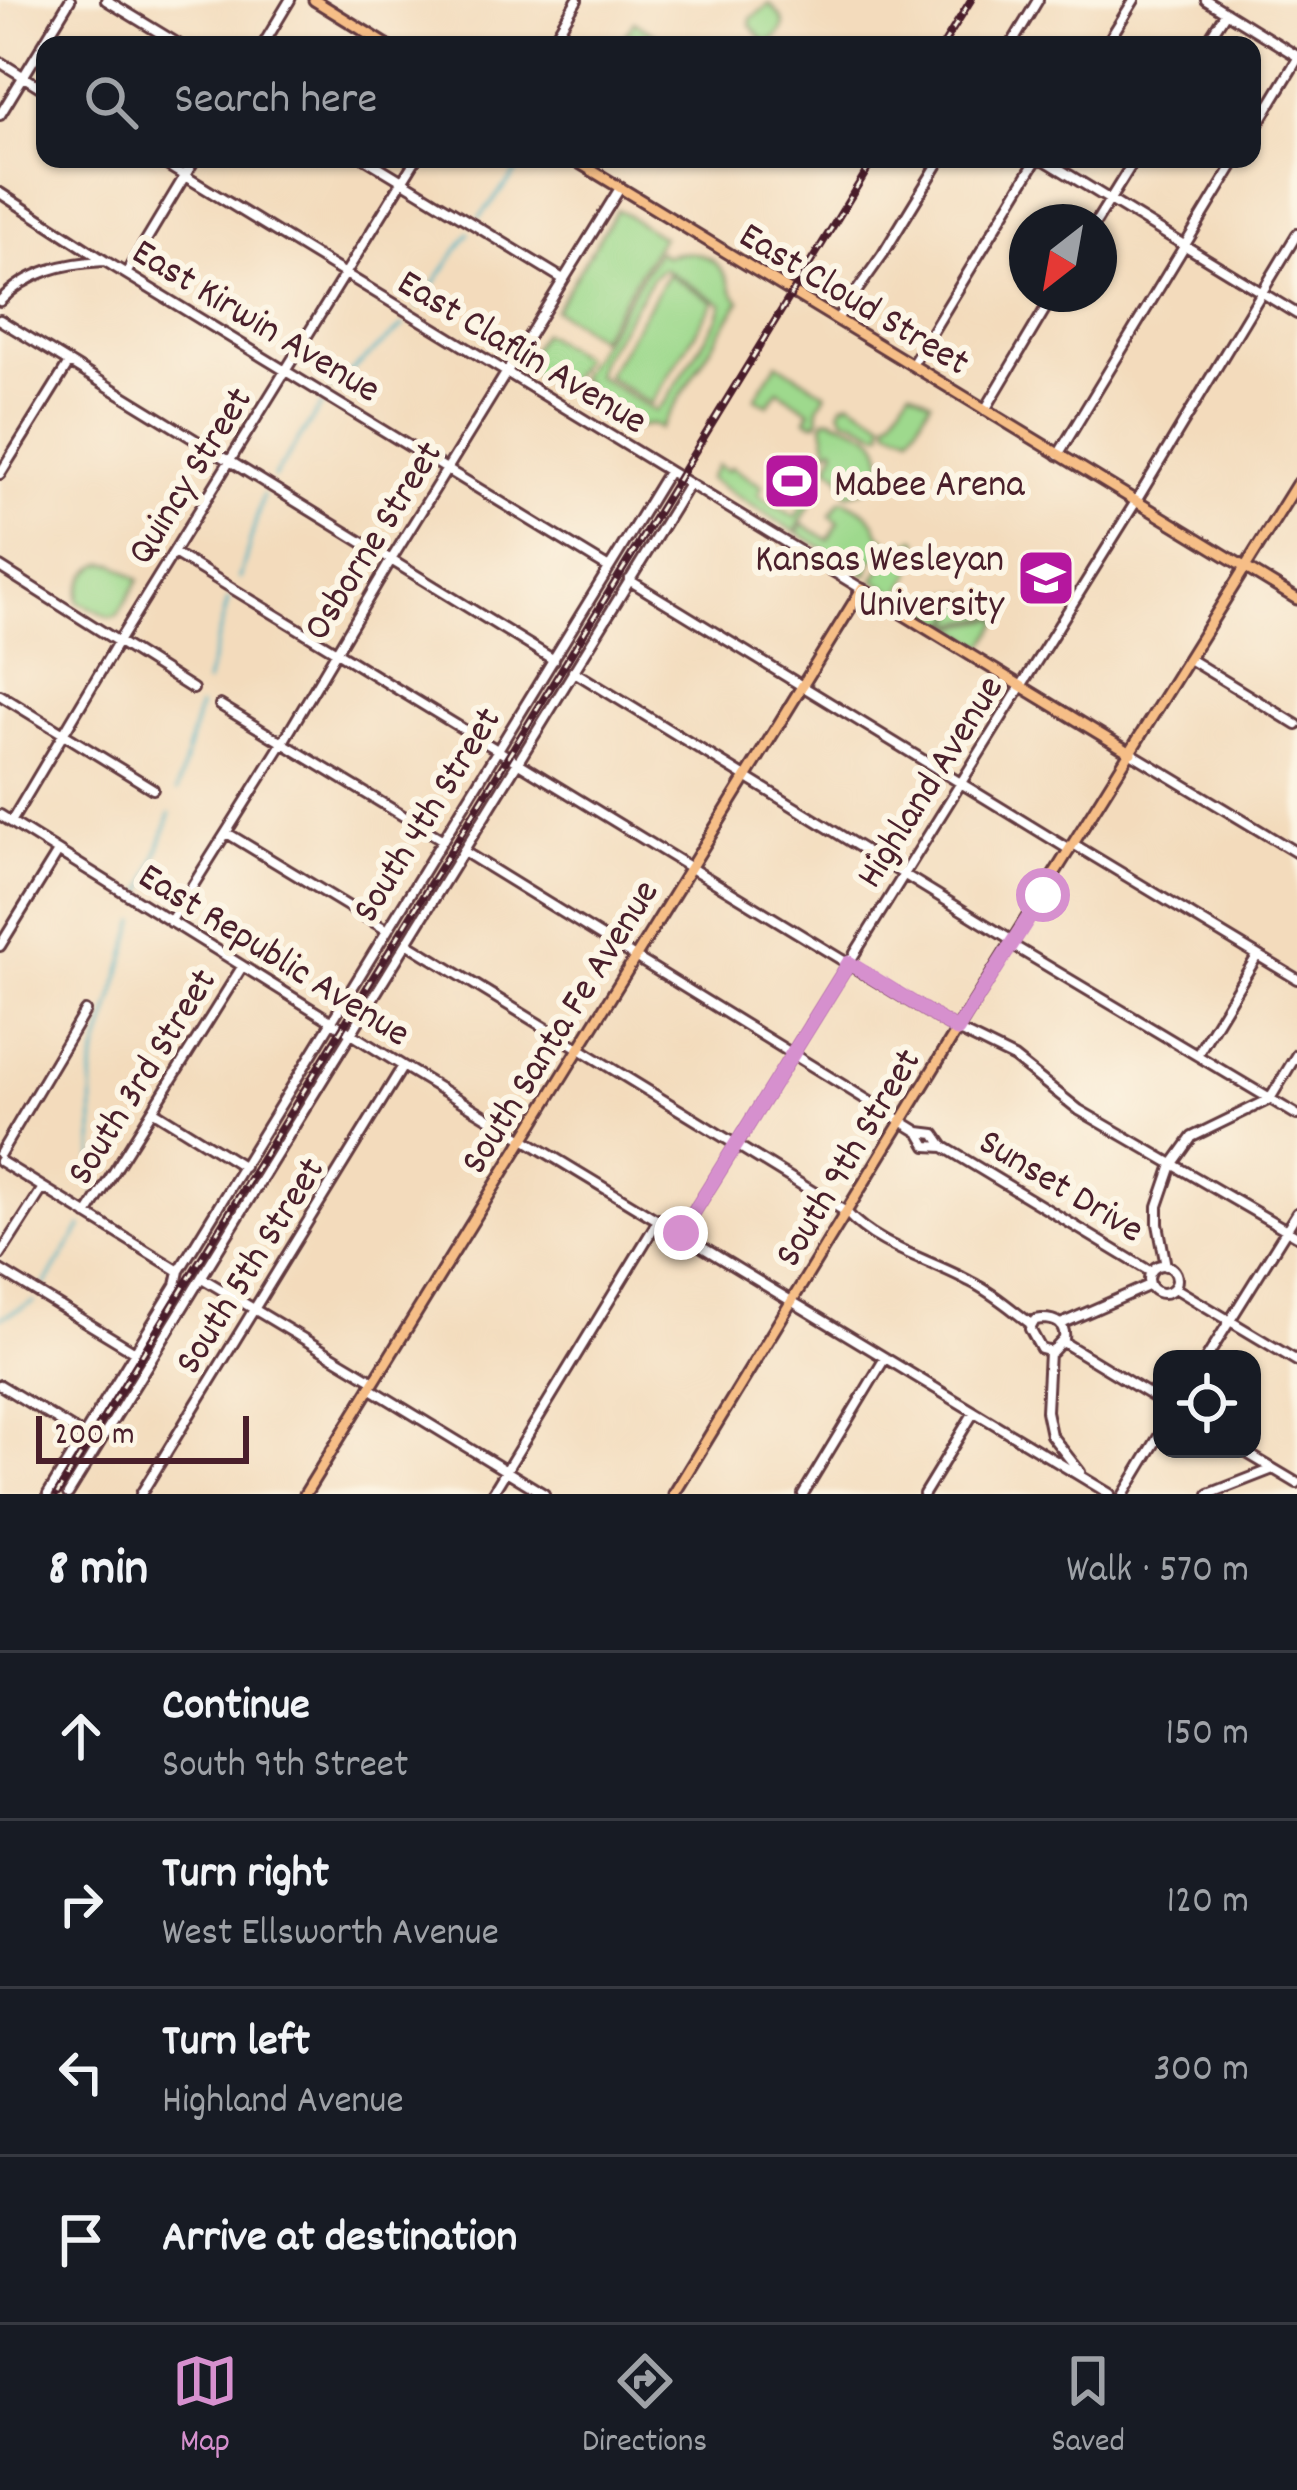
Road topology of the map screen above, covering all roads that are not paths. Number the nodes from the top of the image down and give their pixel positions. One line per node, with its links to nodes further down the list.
1 (70, 0): 10 (street)
2 (106, 0): 11 (street)
3 (290, 0): 12 (street)
4 (577, 0): 14 (street)
5 (1038, 0): 15 (street)
6 (1134, 0): 16 (street)
7 (1206, 0): 9 (street)
8 (322, 2): 13 (main road)
9 (1226, 12): 17 (street); 19 (street)
10 (48, 36)
11 (164, 36)
12 (268, 36)
13 (373, 36)
14 (555, 36)
15 (1016, 36)
16 (1112, 36)
17 (1211, 36)
18 (36, 56): 21 (street)
19 (1297, 58): 24 (street)
20 (0, 62): 21 (street)
21 (24, 76): 22 (street); 23 (street)
22 (36, 84)
23 (0, 115)
24 (1261, 119)
25 (171, 168): 35 (street, East Claflin Avenue)
26 (189, 168): 35 (street)
27 (381, 168): 36 (street)
28 (410, 168): 36 (street, Quincy Street)
29 (588, 168): 37 (main road, East Cloud Street)
30 (936, 168): 52 (street)
31 (1034, 168): 54 (street)
32 (1055, 168): 39 (street)
33 (1129, 168): 39 (street)
34 (1232, 168): 42 (street)
35 (184, 176): 44 (street); 45 (street, East Claflin Avenue)
36 (402, 181): 45 (street, Quincy Street); 46 (street)
37 (620, 188): 46 (street, Osborne Street); 52 (main road, East Cloud Street)
38 (0, 194): 43 (street, East Kirwin Avenue)
39 (1109, 200): 40 (street); 42 (street)
40 (1107, 204)
41 (1297, 234): 47 (street, Highland Avenue)
42 (1184, 246): 47 (street); 60 (street)
43 (105, 261): 44 (street, East Kirwin Avenue); 48 (street)
44 (128, 272): 55 (street, East Kirwin Avenue)
45 (345, 275): 55 (street, Quincy Street); 56 (street, East Claflin Avenue)
46 (563, 279): 56 (street, Osborne Street)
47 (1261, 292): 50 (street); 67 (street, Highland Avenue)
48 (0, 301)
49 (1043, 312): 57 (street)
50 (1297, 314)
51 (0, 320): 53 (street)
52 (838, 320): 54 (main road, East Cloud Street)
53 (69, 363): 59 (street); 61 (street)
54 (912, 365): 57 (main road, East Cloud Street)
55 (287, 370): 61 (street, Quincy Street); 62 (street, East Kirwin Avenue)
56 (506, 374): 62 (street, Osborne Street); 63 (street, East Claflin Avenue)
57 (985, 410): 60 (main road, East Cloud Street)
58 (0, 444): 59 (street)
59 (13, 452): 64 (street)
60 (1058, 455): 67 (main road, East Cloud Street)
61 (231, 461): 68 (street, Quincy Street); 69 (street)
62 (448, 470): 69 (street, Osborne Street); 71 (street, East Kirwin Avenue)
63 (668, 472): 65 (street, East Claflin Avenue); 71 (street, South 4th Street)
64 (0, 473)
65 (688, 484): 73 (street, South 4th Street); 74 (street, East Claflin Avenue)
66 (1297, 484): 72 (main road, South 9th Street)
67 (1135, 503): 72 (main road, East Cloud Street); 81 (street, Highland Avenue)
68 (174, 553): 76 (street, Quincy Street); 77 (street)
69 (391, 560): 77 (street, Osborne Street); 79 (street)
70 (0, 567): 76 (street)
71 (609, 568): 79 (street, South 4th Street)
72 (1245, 568): 75 (main road, East Cloud Street); 78 (main road, South 9th Street)
73 (629, 580): 80 (street, South 4th Street); 82 (street)
74 (862, 589): 81 (main road); 82 (main road, South Santa Fe Avenue)
75 (1297, 599)
76 (118, 642): 83 (street); 87 (street, Quincy Street)
77 (336, 650): 88 (street, Osborne Street); 89 (street)
78 (1189, 659): 86 (street); 90 (main road, South 9th Street)
79 (554, 660): 89 (street, South 4th Street)
80 (573, 671): 91 (street, South 4th Street); 92 (street)
81 (1021, 685): 90 (main road); 93 (street, Highland Avenue)
82 (802, 686): 92 (main road, South Santa Fe Avenue); 93 (street)
83 (194, 689)
84 (0, 695): 87 (street)
85 (220, 704): 88 (street)
86 (1297, 725)
87 (65, 735): 94 (street); 96 (street, Quincy Street)
88 (283, 742): 97 (street, Osborne Street); 98 (street)
89 (498, 749): 91 (street); 98 (street, South 4th Street)
90 (1131, 753): 99 (main road, South 9th Street); 102 (street)
91 (518, 762): 100 (street, South 4th Street); 103 (street)
92 (746, 776): 103 (main road, South Santa Fe Avenue); 104 (street)
93 (960, 783): 99 (street); 104 (street, Highland Avenue)
94 (153, 789)
95 (0, 815): 96 (street, East Republic Avenue)
96 (11, 822): 101 (street, East Republic Avenue)
97 (227, 833): 105 (street, Osborne Street); 106 (street)
98 (443, 839): 106 (street, South 4th Street)
99 (1073, 848): 108 (main road, South 9th Street); 110 (street)
100 (463, 851): 107 (street, South 4th Street); 111 (street, Sunset Drive)
101 (58, 852): 105 (street, East Republic Avenue); 109 (street)
102 (1297, 853)
103 (690, 866): 111 (main road, South Santa Fe Avenue); 112 (street)
104 (904, 874): 108 (street); 112 (street, Highland Avenue)
105 (170, 922): 113 (street, East Republic Avenue)
106 (387, 930): 116 (street, South 4th Street)
107 (407, 943): 118 (street, South 4th Street); 119 (street)
108 (1013, 943): 117 (main road, South 9th Street); 121 (street)
109 (0, 946)
110 (1257, 956): 114 (street); 121 (street)
111 (634, 957): 119 (main road, South Santa Fe Avenue); 120 (street, Sunset Drive)
112 (849, 963): 117 (street); 120 (street, Highland Avenue)
113 (242, 967): 116 (street, East Republic Avenue); 125 (street, South 3rd Street)
114 (1297, 980)
115 (85, 1011): 130 (street)
116 (331, 1022): 118 (street, East Republic Avenue); 132 (street, South 4th Street)
117 (957, 1030): 127 (main road, South 9th Street); 131 (street)
118 (352, 1035): 123 (street, East Republic Avenue); 146 (street, South 4th Street)
119 (579, 1047): 128 (main road, South Santa Fe Avenue); 129 (street)
120 (792, 1054): 127 (street, Sunset Drive); 129 (street, Highland Avenue)
121 (1198, 1054): 124 (street)
122 (1297, 1054): 124 (street)
123 (404, 1066): 128 (street, East Republic Avenue); 150 (street, South 5th Street)
124 (1270, 1099): 126 (street); 131 (street)
125 (154, 1112): 132 (street); 136 (street, South 3rd Street)
126 (1297, 1115)
127 (902, 1121): 134 (main road, South 9th Street); 145 (street, Sunset Drive)
128 (523, 1137): 137 (street, East Republic Avenue); 160 (main road, South Santa Fe Avenue)
129 (736, 1144): 134 (street); 139 (street, Highland Avenue)
130 (0, 1158): 133 (street)
131 (1172, 1165): 138 (street); 142 (street)
132 (244, 1167): 144 (street, South 4th Street)
133 (44, 1188): 136 (street); 141 (street, South 3rd Street)
134 (846, 1212): 149 (main road, South 9th Street); 152 (street)
135 (1297, 1213): 138 (street)
136 (87, 1215): 144 (street)
137 (659, 1219): 139 (street, East Republic Avenue); 170 (street)
138 (1287, 1229): 140 (street); 151 (street)
139 (681, 1233): 149 (street, East Republic Avenue)
140 (1297, 1236)
141 (0, 1256)
142 (1166, 1266): 145 (street); 148 (street)
143 (0, 1270): 156 (street)
144 (179, 1271): 156 (street, South 4th Street)
145 (1151, 1271): 147 (street)
146 (202, 1278): 150 (street); 176 (street, South 4th Street)
147 (1150, 1285): 148 (street); 153 (street)
148 (1175, 1288): 151 (street)
149 (791, 1301): 158 (street, East Republic Avenue); 173 (main road, South 9th Street)
150 (254, 1309): 160 (street); 177 (street, South 5th Street)
151 (1230, 1320): 155 (street); 159 (street)
152 (1031, 1324): 153 (street); 157 (street)
153 (1061, 1324): 154 (street)
154 (1063, 1342): 157 (street); 162 (street)
155 (1212, 1350)
156 (135, 1352): 165 (street, South 4th Street)
157 (1049, 1352): 164 (street)
158 (886, 1358): 163 (street, East Republic Avenue); 181 (street)
159 (1297, 1361)
160 (372, 1384): 170 (street); 178 (main road, South Santa Fe Avenue)
161 (0, 1385): 165 (street)
162 (1153, 1397)
163 (974, 1412): 167 (street, East Republic Avenue); 182 (street)
164 (1051, 1435): 167 (street); 171 (street)
165 (84, 1436): 175 (street, South 4th Street)
166 (1153, 1446): 183 (street)
167 (1041, 1452): 171 (street, East Republic Avenue)
168 (1255, 1458): 169 (street)
169 (1273, 1469): 172 (street); 184 (street)
170 (506, 1471): 179 (street); 180 (street)
171 (1086, 1479): 174 (street, East Republic Avenue)
172 (1297, 1483)
173 (680, 1492)
174 (1107, 1493)
175 (48, 1494)
176 (68, 1494)
177 (141, 1494)
178 (304, 1494)
179 (492, 1494)
180 (544, 1494)
181 (802, 1494)
182 (924, 1494)
183 (1124, 1494)
184 (1209, 1494)

